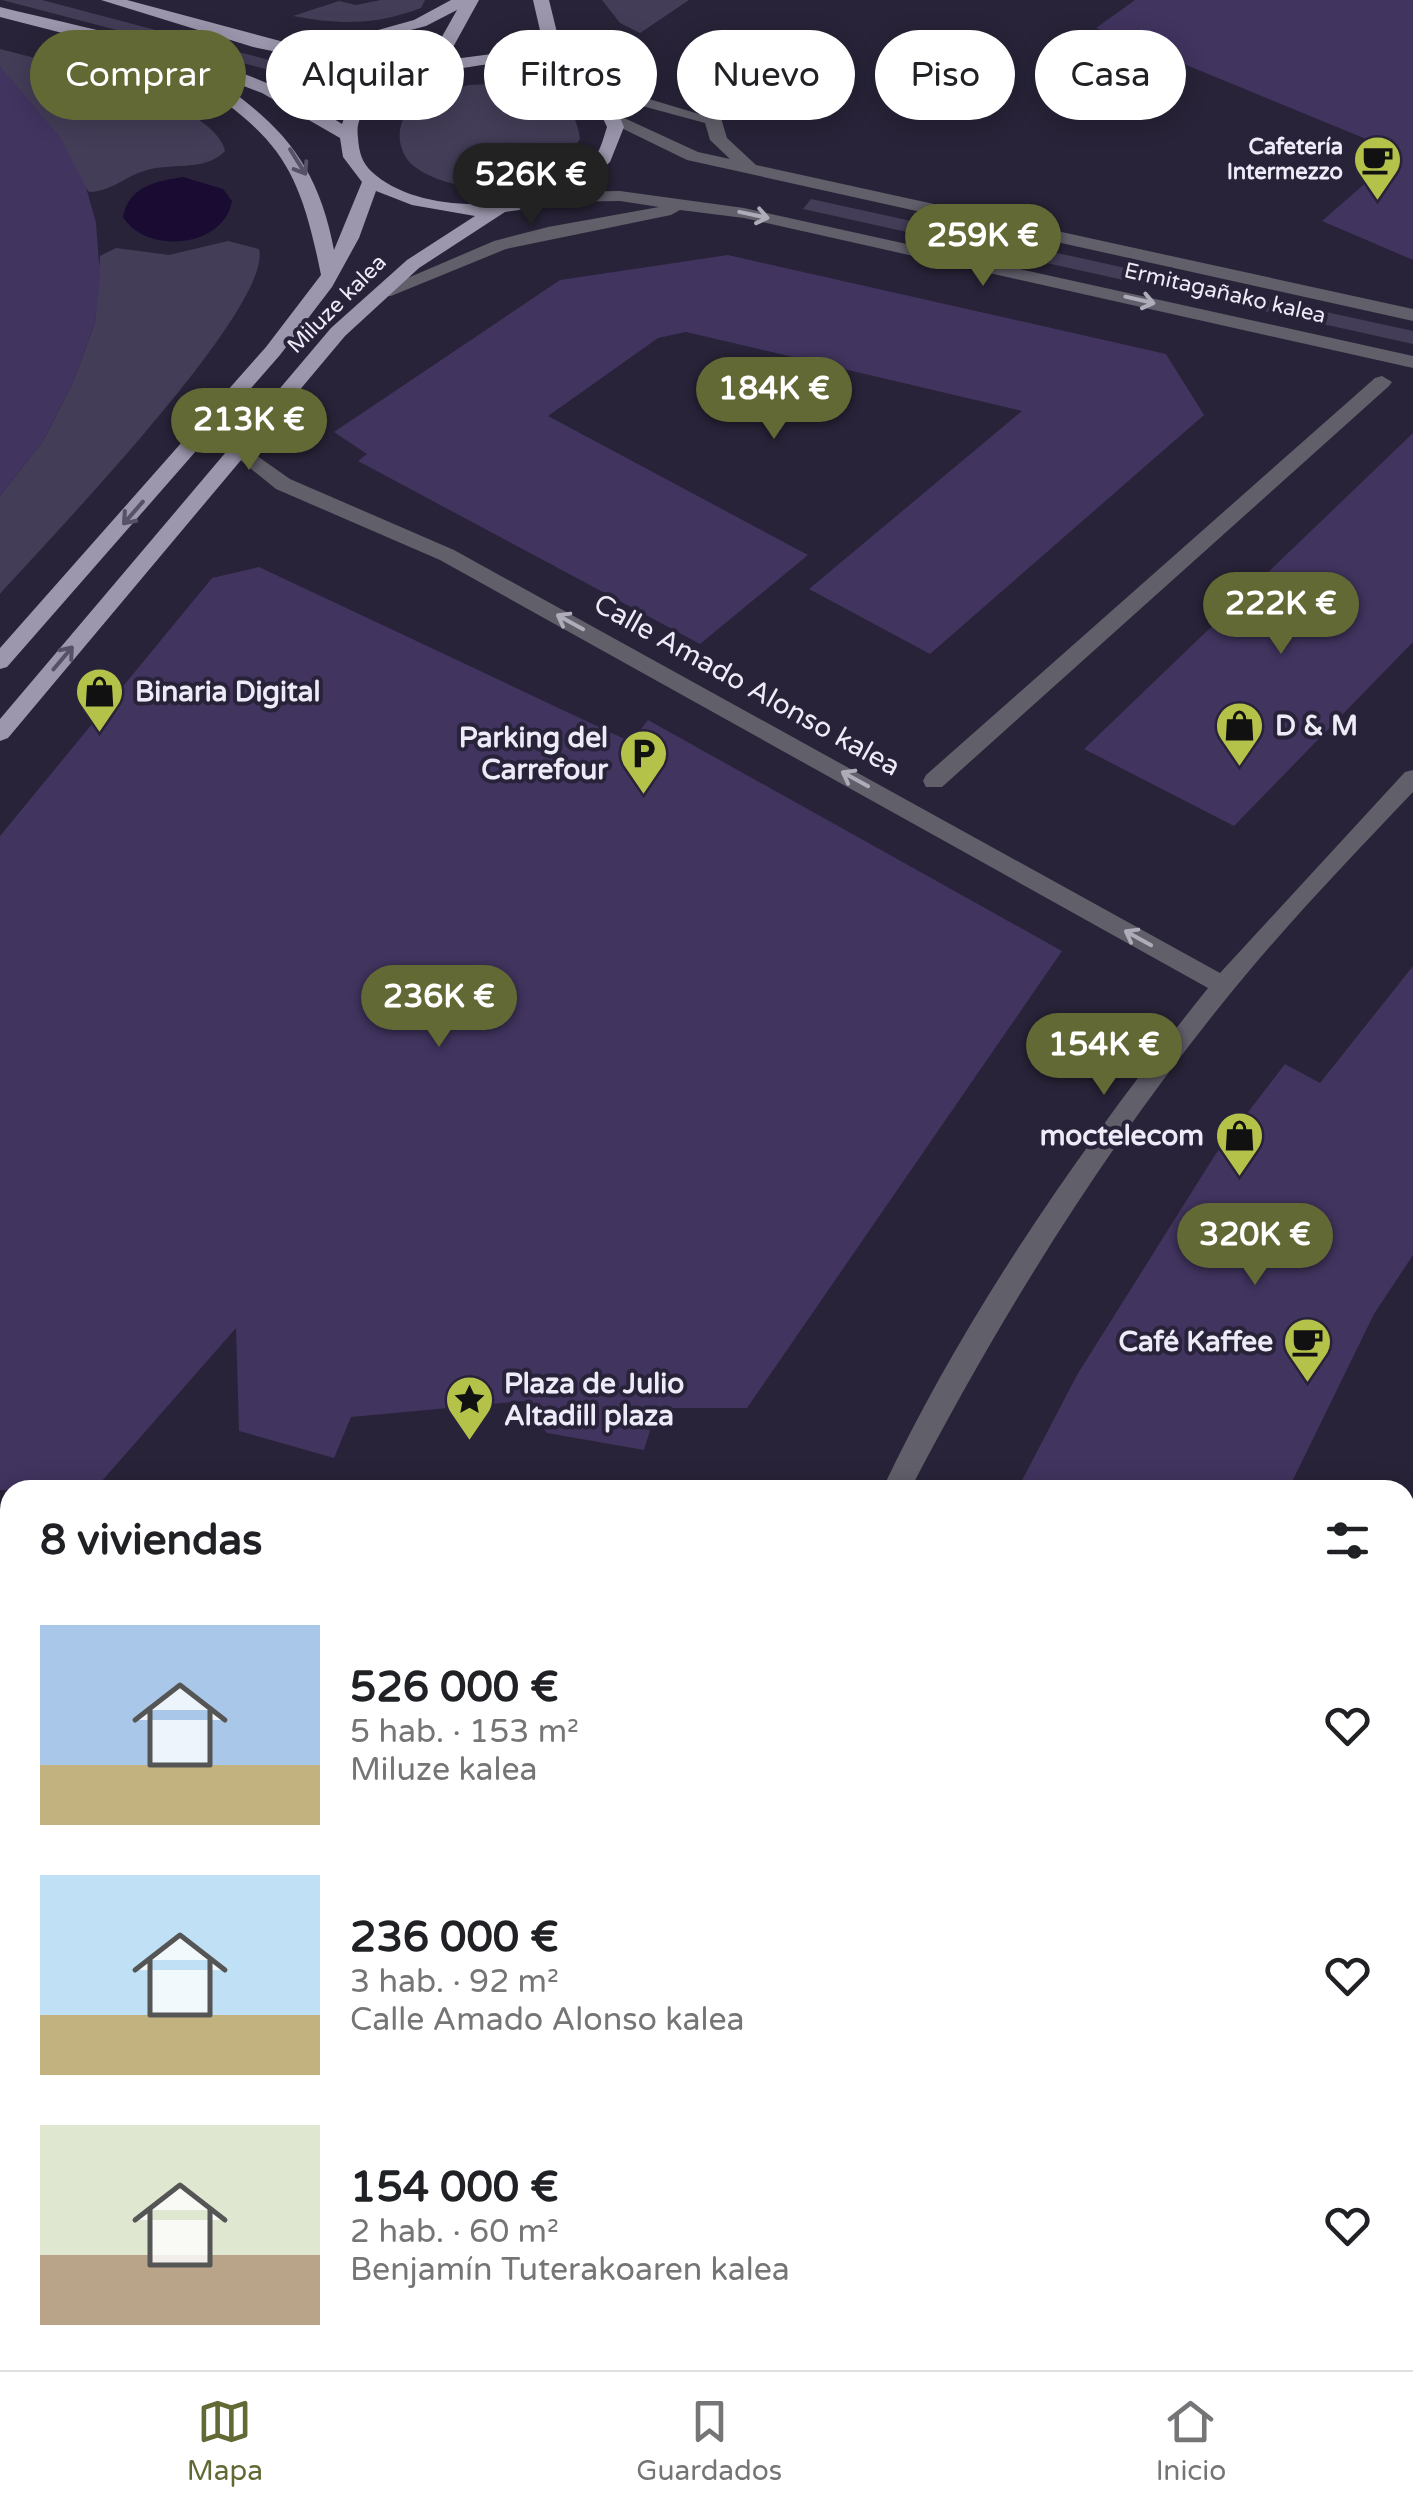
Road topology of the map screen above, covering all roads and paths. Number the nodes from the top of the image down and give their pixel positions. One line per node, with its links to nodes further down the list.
1 (109, 0): 4 (main road)
2 (467, 0): 7 (main road); 8 (main road)
3 (542, 0): 9 (main road)
4 (128, 2): 10 (main road)
5 (0, 12): 6 (main road)
6 (66, 30)
7 (396, 30)
8 (450, 30)
9 (549, 30)
10 (266, 45)
11 (246, 81): 16 (main road)
12 (246, 108): 22 (main road, one-way to 22)
13 (352, 120): 16 (main road)
14 (616, 120): 17 (street, Ermitagañako kalea); 19 (main road)
15 (713, 120): 17 (street)
16 (347, 135): 18 (main road)
17 (751, 170): 24 (street, Ermitagañako kalea)
18 (371, 181): 21 (main road); 22 (main road, Miluze kalea)
19 (553, 197): 20 (street, Ermitagañako kalea); 21 (main road)
20 (694, 206): 23 (street); 25 (street, Ermitagañako kalea, one-way to 25)
21 (498, 209): 23 (main road, Miluze kalea)
22 (330, 275): 28 (main road, Miluze kalea, one-way to 28)
23 (384, 292): 27 (main road, Miluze kalea)
24 (1413, 315)
25 (1413, 362)
26 (1382, 382): 31 (street)
27 (238, 448): 29 (main road, Miluze kalea, one-way to 27); 32 (street, Calle Amado Alonso kalea, one-way to 27)
28 (0, 662)
29 (0, 733)
30 (1413, 778): 32 (street)
31 (934, 781)
32 (1223, 986): 33 (street)
33 (901, 1480)

